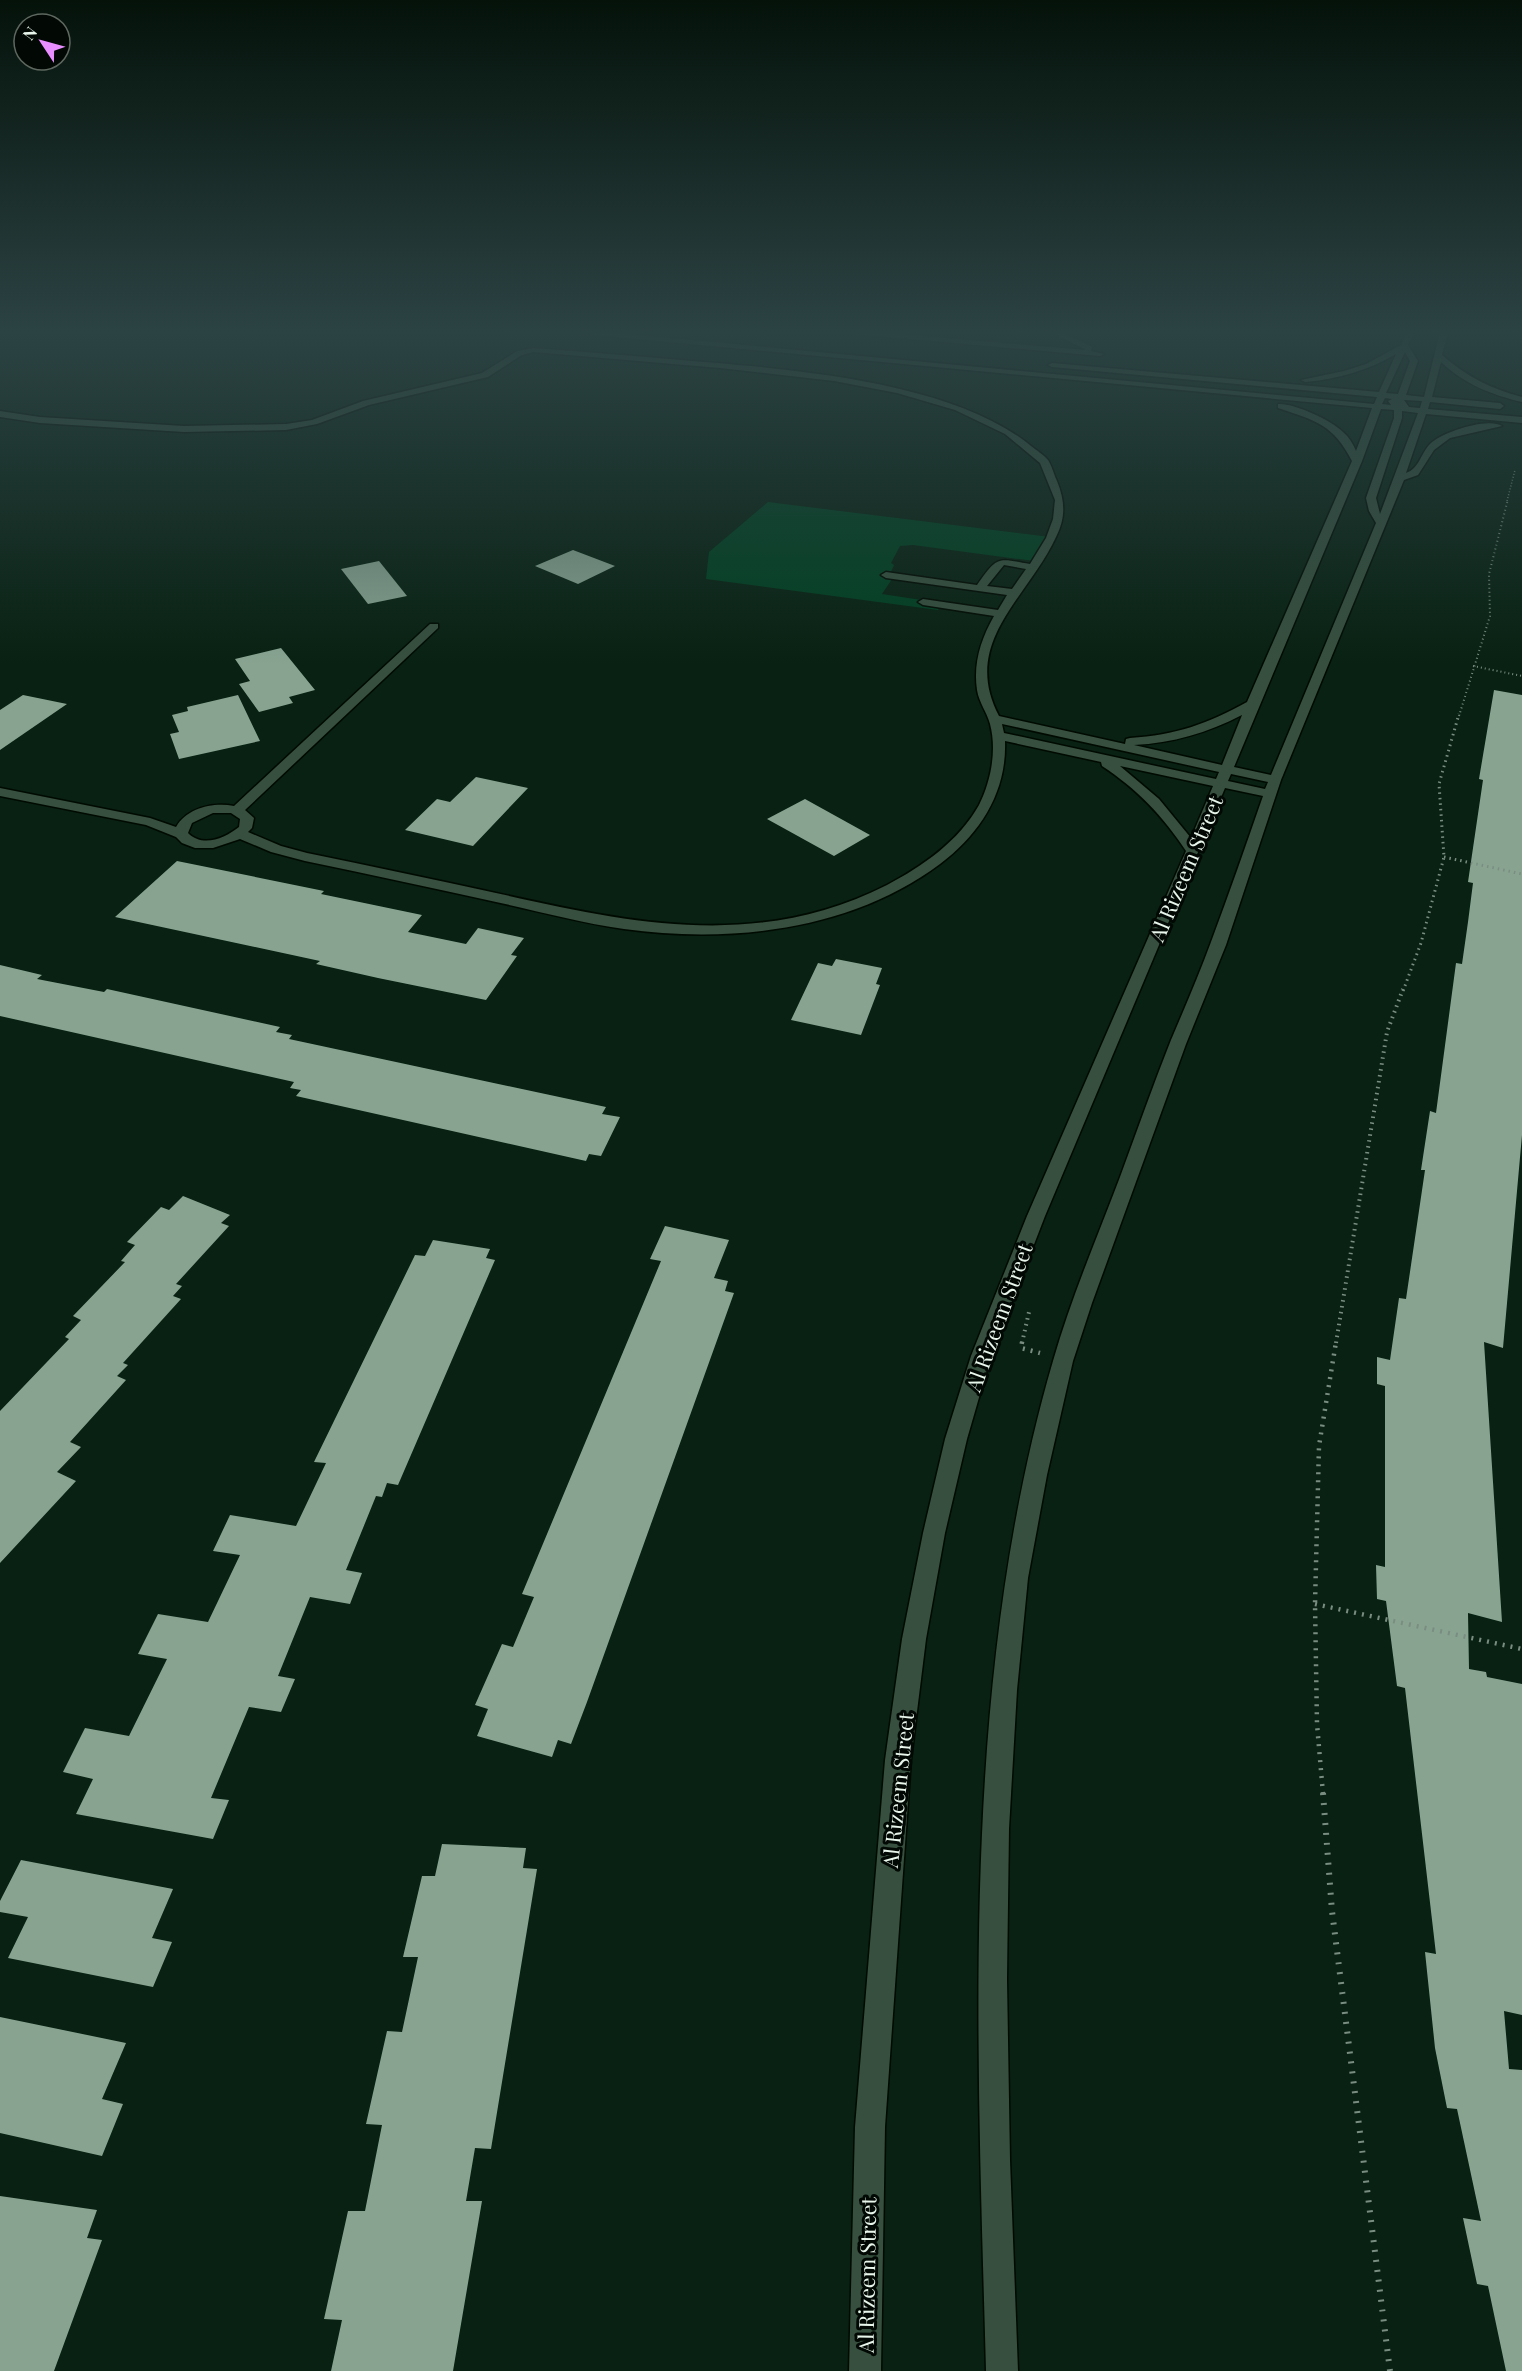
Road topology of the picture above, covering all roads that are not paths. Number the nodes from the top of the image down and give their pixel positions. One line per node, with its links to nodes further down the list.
1 (1020, 443): 10 (street)
2 (1347, 443): 7 (street)
3 (1368, 443): 7 (street, Al Rizeem Street)
4 (1389, 443): 9 (street)
5 (1412, 443): 8 (street)
6 (1438, 443): 8 (street)
7 (1357, 461): 17 (street, Al Rizeem Street)
8 (1400, 478): 9 (street)
9 (1382, 524): 23 (street)
10 (1032, 567): 12 (street); 13 (street)
11 (886, 575): 12 (street)
12 (980, 588): 13 (street)
13 (1014, 593): 15 (street)
14 (923, 602): 15 (street)
15 (999, 613): 18 (street)
16 (434, 626): 25 (street)
17 (1252, 704): 20 (street); 22 (street, Al Rizeem Street)
18 (995, 719): 19 (street); 20 (street)
19 (999, 736): 21 (street); 29 (street)
20 (1105, 742): 22 (street)
21 (1096, 756): 22 (street); 30 (street)
22 (1224, 776): 23 (street); 30 (street, Al Rizeem Street)
23 (1273, 787): 32 (street)
24 (0, 792): 27 (street)
25 (237, 810): 26 (street); 29 (street)
26 (195, 815): 27 (street); 28 (street)
27 (138, 819): 28 (street)
28 (181, 834): 29 (street)
29 (240, 834)
30 (1192, 850): 31 (street, Al Rizeem Street)
31 (865, 2371)
32 (1002, 2371)

